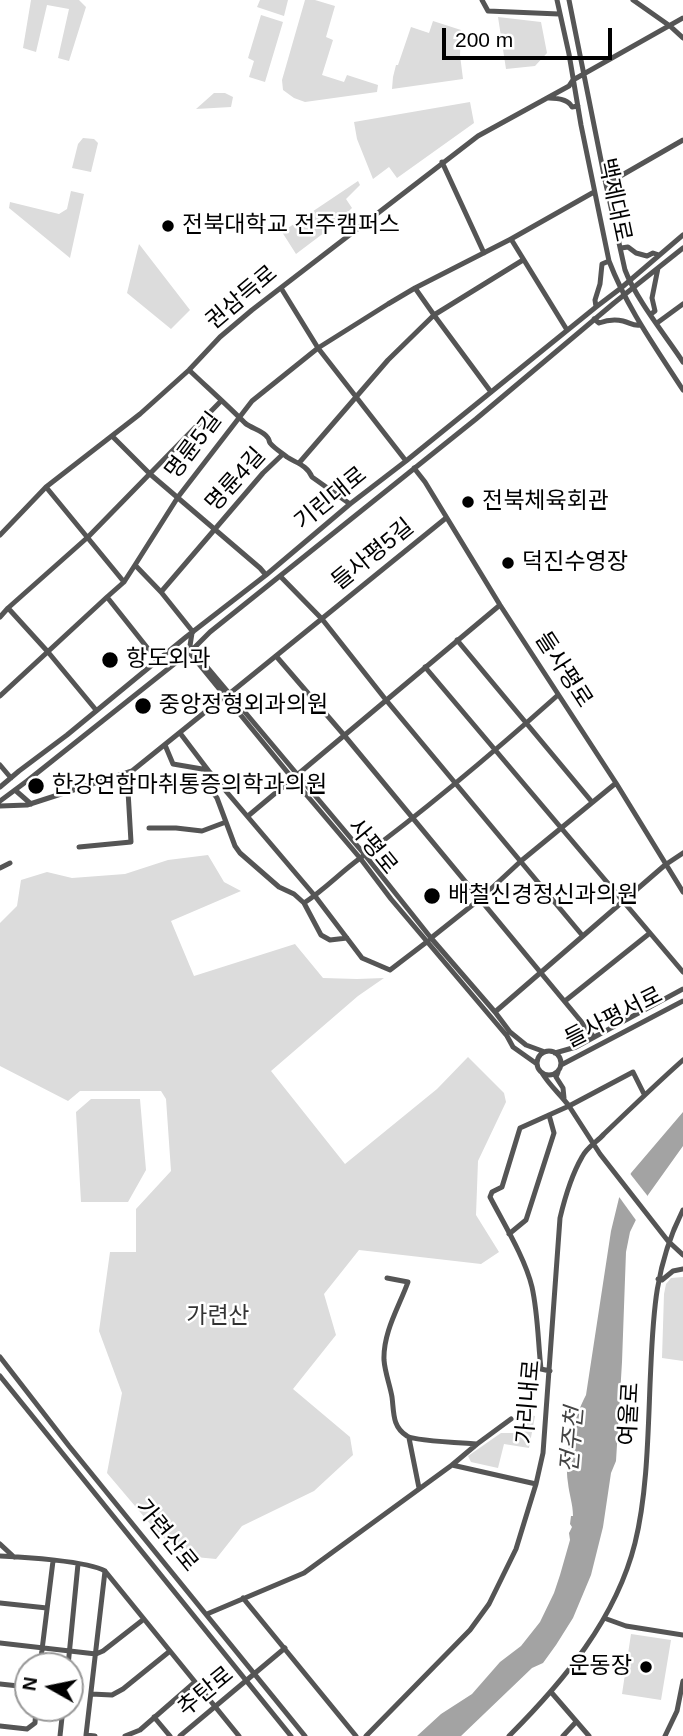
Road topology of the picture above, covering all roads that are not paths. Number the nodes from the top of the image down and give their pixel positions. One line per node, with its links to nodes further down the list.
1 (482, 0): 5 (street)
2 (557, 0): 5 (street, 백제대로)
3 (569, 0): 9 (street, 백제대로)
4 (636, 2): 7 (street)
5 (559, 14): 10 (street, 백제대로)
6 (683, 18): 7 (street, 권삼득로)
7 (670, 26): 8 (street); 9 (street, 권삼득로)
8 (683, 38)
9 (584, 75): 10 (street, 권삼득로); 15 (street, 백제대로)
10 (573, 80): 11 (street, 권삼득로); 12 (street, 백제대로)
11 (546, 99): 12 (street); 14 (street, 권삼득로)
12 (578, 106): 16 (street, 백제대로)
13 (683, 140): 15 (street, 백제대로)
14 (442, 162): 21 (street); 28 (street, 권삼득로)
15 (605, 180): 19 (street, 백제대로)
16 (594, 192): 18 (street, 명륜4길); 24 (street, 백제대로)
17 (683, 235): 22 (street, 기린대로)
18 (510, 239): 21 (street, 명륜4길); 23 (street)
19 (621, 248): 22 (street); 26 (street, 백제대로)
20 (683, 248): 25 (street, 기린대로)
21 (484, 253): 29 (street, 명륜4길)
22 (659, 255): 26 (street, 기린대로)
23 (523, 260): 35 (street); 39 (street)
24 (609, 261): 30 (street, 백제대로); 33 (street)
25 (658, 268): 27 (street, 기린대로); 34 (street)
26 (629, 280): 27 (street, 백제대로); 30 (street, 기린대로)
27 (634, 287): 31 (street, 기린대로); 34 (street, 백제대로)
28 (281, 288): 40 (street); 42 (street, 권삼득로)
29 (415, 288): 35 (street); 40 (street, 명륜4길)
30 (621, 288): 31 (street, 백제대로); 33 (street, 기린대로)
31 (624, 295): 36 (street, 기린대로); 38 (street, 백제대로)
32 (683, 304): 37 (street)
33 (596, 307): 39 (street, 기린대로)
34 (652, 314): 37 (street, 백제대로)
35 (434, 315): 44 (street); 45 (street)
36 (594, 319): 38 (street); 52 (street, 기린대로)
37 (657, 323): 41 (street, 백제대로)
38 (640, 325): 43 (street, 백제대로)
39 (568, 330): 44 (street, 기린대로)
40 (318, 348): 45 (street); 47 (street, 명륜4길)
41 (683, 362)
42 (189, 370): 46 (street, 명륜4길); 48 (street, 권삼득로)
43 (683, 390)
44 (491, 392): 50 (street, 기린대로)
45 (356, 397): 50 (street); 51 (street)
46 (221, 401): 47 (street, 명륜4길); 53 (street)
47 (239, 416): 49 (street, 명륜4길); 55 (street, 명륜5길)
48 (113, 437): 53 (street, 명륜5길); 54 (street, 권삼득로)
49 (283, 454): 51 (street, 명륜4길); 58 (street, 명륜4길)
50 (406, 461): 56 (street, 기린대로)
51 (299, 463): 56 (street, 명륜4길)
52 (414, 468): 57 (street, 들사평로); 63 (street, 기린대로)
53 (150, 474): 55 (street, 명륜5길); 60 (street, 명륜5길)
54 (46, 486): 59 (street, 권삼득로); 60 (street)
55 (178, 497): 58 (street, 명륜5길); 61 (street, 명륜5길)
56 (350, 504): 62 (street, 기린대로)
57 (446, 517): 67 (street, 들사평로); 70 (street, 들사평5길)
58 (215, 530): 62 (street, 명륜5길); 65 (street)
59 (0, 535)
60 (88, 537): 64 (street); 68 (street, 명륜5길)
61 (135, 565): 64 (street, 명륜5길); 65 (street)
62 (266, 575): 71 (street, 기린대로)
63 (280, 576): 70 (street); 74 (street, 기린대로)
64 (124, 582): 66 (street, 명륜5길)
65 (160, 592): 71 (street)
66 (107, 597): 75 (street, 명륜5길); 77 (street)
67 (500, 605): 73 (street); 80 (street, 들사평로)
68 (8, 608): 69 (street, 명륜5길); 75 (street)
69 (0, 617)
70 (322, 619): 76 (street, 들사평5길); 82 (street, 들사평5길)
71 (192, 632): 72 (street, 기린대로); 74 (street)
72 (186, 637): 74 (street, 사평로); 77 (street, 기린대로)
73 (457, 640): 78 (street); 84 (street)
74 (191, 649): 79 (street, 사평로); 97 (street, 기린대로)
75 (48, 652): 81 (street, 명륜5길); 83 (street)
76 (276, 656): 79 (street, 들사평5길); 86 (street)
77 (158, 660): 83 (street, 기린대로)
78 (425, 667): 82 (street); 88 (street)
79 (227, 695): 85 (street, 들사평5길); 93 (street, 사평로)
80 (558, 695): 84 (street); 95 (street, 들사평로)
81 (0, 696)
82 (386, 700): 86 (street); 94 (street, 들사평5길)
83 (96, 710): 92 (street, 기린대로)
84 (525, 724): 88 (street); 98 (street)
85 (180, 733): 87 (street, 들사평5길); 90 (street)
86 (344, 735): 93 (street); 102 (street)
87 (165, 745): 90 (street); 91 (street, 들사평5길)
88 (495, 749): 94 (street); 105 (street)
89 (0, 765): 92 (street)
90 (208, 770): 101 (street); 103 (street)
91 (122, 775): 100 (street, 들사평5길); 106 (street)
92 (11, 778): 96 (street, 기린대로)
93 (295, 778): 101 (street); 108 (street, 사평로)
94 (455, 783): 102 (street); 109 (street, 들사평5길)
95 (616, 783): 98 (street); 111 (street, 들사평로)
96 (0, 787)
97 (15, 790): 99 (street, 기린대로); 100 (street)
98 (592, 802): 105 (street)
99 (0, 803): 100 (street, 들사평5길)
100 (31, 804)
101 (248, 816): 114 (street)
102 (412, 817): 108 (street); 115 (street)
103 (226, 822): 104 (street); 117 (street)
104 (149, 828)
105 (562, 828): 109 (street); 116 (street)
106 (79, 847)
107 (683, 853): 111 (street)
108 (362, 857): 114 (street); 121 (street, 사평로)
109 (521, 861): 115 (street); 119 (street, 들사평5길)
110 (10, 863): 112 (street)
111 (665, 865): 113 (street, 들사평로); 116 (street)
112 (0, 868)
113 (683, 892)
114 (315, 896): 117 (street); 120 (street)
115 (480, 900): 121 (street); 122 (street)
116 (623, 902): 118 (street); 119 (street)
117 (304, 903): 120 (street)
118 (650, 933): 123 (street); 125 (street)
119 (582, 935): 122 (street)
120 (347, 938): 121 (street)
121 (430, 940): 127 (street, 사평로); 133 (street, 사평로)
122 (541, 972): 125 (street); 127 (street)
123 (683, 972)
124 (683, 989): 128 (street, 들사평서로)
125 (565, 1001): 128 (street)
126 (683, 1001): 134 (street, 들사평서로)
127 (495, 1012): 130 (street, 사평로)
128 (594, 1037): 129 (street, 들사평서로)
129 (584, 1043): 131 (street, 사평로)
130 (545, 1052): 131 (street, 사평로); 133 (street)
131 (555, 1053): 134 (street)
132 (683, 1060): 136 (street, 가리내로)
133 (537, 1064): 135 (street, 사평로)
134 (560, 1068): 135 (street); 137 (street, 들사평서로)
135 (542, 1073): 137 (street, 사평로)
136 (644, 1094): 138 (street); 140 (street, 가리내로)
137 (564, 1098): 138 (street, 사평로)
138 (569, 1105): 139 (street); 140 (street, 사평로)
139 (549, 1115): 142 (street); 142 (street)
140 (593, 1144): 143 (street, 사평로); 149 (street, 가리내로)
141 (683, 1210): 143 (street, 여울로)
142 (509, 1234): 149 (street)
143 (668, 1241): 144 (street, 사평로); 147 (street, 여울로)
144 (683, 1255)
145 (683, 1269): 147 (street)
146 (387, 1278): 152 (street)
147 (658, 1279): 167 (street, 여울로)
148 (0, 1357): 166 (street, 가련산로)
149 (550, 1371): 155 (street, 가리내로)
150 (0, 1376): 178 (street, 가련산로)
151 (511, 1419): 153 (street)
152 (409, 1438): 153 (street); 156 (street)
153 (477, 1444): 154 (street)
154 (452, 1465): 155 (street); 156 (street)
155 (536, 1484): 198 (street, 가리내로)
156 (419, 1488): 163 (street)
157 (0, 1544): 159 (street)
158 (0, 1556): 159 (street)
159 (14, 1557): 160 (street)
160 (53, 1561): 161 (street); 165 (street)
161 (78, 1564): 162 (street); 173 (street)
162 (105, 1571): 168 (street); 176 (street)
163 (243, 1598): 166 (street); 172 (street)
164 (0, 1603): 165 (street)
165 (47, 1608): 171 (street)
166 (207, 1614): 177 (street, 가련산로)
167 (604, 1618): 169 (street); 181 (street, 여울로)
168 (144, 1619): 174 (street); 176 (street)
169 (683, 1634)
170 (0, 1643): 171 (street)
171 (42, 1648): 173 (street); 175 (street)
172 (285, 1648): 177 (street, 추탄로); 197 (street)
173 (69, 1651): 176 (street)
174 (170, 1651): 180 (street); 182 (street)
175 (42, 1652)
176 (96, 1654): 182 (street)
177 (255, 1675): 178 (street, 추탄로); 196 (street, 가련산로)
178 (247, 1681): 184 (street, 추탄로); 195 (street, 가련산로)
179 (683, 1681): 183 (street)
180 (195, 1682): 184 (street); 186 (street)
181 (551, 1692): 188 (street); 199 (street, 여울로)
182 (91, 1694): 190 (street)
183 (682, 1697): 185 (street)
184 (216, 1707): 193 (street, 추탄로); 194 (street)
185 (680, 1712): 202 (street)
186 (154, 1717): 191 (street); 192 (street)
187 (35, 1722): 189 (street)
188 (576, 1722): 200 (street); 201 (street)
189 (0, 1726)
190 (95, 1736)
191 (125, 1736)
192 (170, 1736)
193 (180, 1736)
194 (239, 1736)
195 (290, 1736)
196 (305, 1736)
197 (356, 1736)
198 (366, 1736)
199 (509, 1736)
200 (562, 1736)
201 (589, 1736)
202 (666, 1736)

